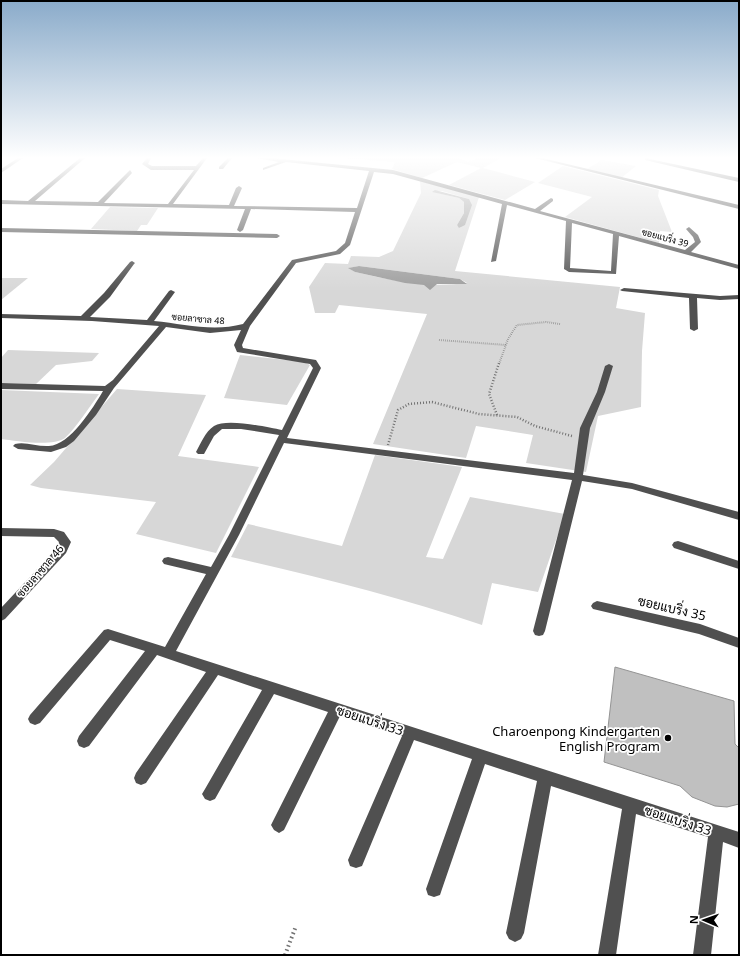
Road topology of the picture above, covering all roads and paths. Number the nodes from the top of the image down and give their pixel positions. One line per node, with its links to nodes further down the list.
1 (18, 203): 2 (street)
2 (29, 203): 10 (street)
3 (101, 203): 10 (street)
4 (171, 203): 11 (street)
5 (233, 203): 13 (street)
6 (361, 203): 15 (street)
7 (505, 203): 16 (street, ซอยแบริ่ง 39); 24 (street)
8 (547, 203): 16 (street)
9 (725, 203): 12 (street)
10 (99, 205): 11 (street)
11 (169, 206): 13 (street)
12 (739, 206)
13 (231, 207): 14 (street)
14 (249, 207): 15 (street); 20 (street)
15 (359, 210): 36 (street)
16 (536, 211): 17 (street, ซอยแบริ่ง 39)
17 (569, 221): 21 (street, ซอยแบริ่ง 39); 21 (street)
18 (688, 229): 23 (street)
19 (1, 230): 22 (street)
20 (240, 230)
21 (616, 234): 23 (street, ซอยแบริ่ง 39)
22 (277, 236)
23 (685, 252): 26 (street, ซอยแบริ่ง 39)
24 (493, 261)
25 (132, 263): 32 (street)
26 (739, 268)
27 (624, 290): 29 (street)
28 (171, 292): 33 (street)
29 (693, 296): 30 (street); 37 (street)
30 (739, 297)
31 (1, 316): 32 (street, ซอยลาซาล 48)
32 (83, 318): 33 (street, ซอยลาซาล 48)
33 (148, 323): 35 (street, ซอยลาซาล 48)
34 (560, 324): 39 (path)
35 (164, 325): 36 (street, ซอยลาซาล 48); 42 (street)
36 (246, 326): 44 (street)
37 (694, 328)
38 (439, 340): 39 (path)
39 (506, 345): 43 (path)
40 (609, 366): 45 (street)
41 (1, 386): 42 (street)
42 (110, 388): 46 (street)
43 (497, 415): 45 (path); 48 (path)
44 (283, 436): 47 (street); 48 (street); 55 (street)
45 (583, 439): 49 (street)
46 (18, 446)
47 (201, 452)
48 (386, 453): 49 (street)
49 (578, 477): 50 (street); 58 (street)
50 (739, 516)
51 (1, 532): 57 (street, ซอยลาซาล 46)
52 (678, 545): 54 (street)
53 (168, 561): 55 (street)
54 (739, 565)
55 (214, 572): 61 (street)
56 (597, 606): 59 (street, ซอยแบริ่ง 35)
57 (1, 616)
58 (539, 630)
59 (739, 643)
60 (154, 650): 61 (street, ซอยแบริ่ง 33); 65 (street, ซอยแบริ่ง 33); 67 (street)
61 (168, 654): 62 (street, ซอยแบริ่ง 33)
62 (215, 669): 63 (street, ซอยแบริ่ง 33); 70 (street)
63 (271, 688): 64 (street, ซอยแบริ่ง 33); 71 (street)
64 (336, 709): 66 (street, ซอยแบริ่ง 33); 73 (street)
65 (35, 719)
66 (410, 733): 68 (street, ซอยแบริ่ง 33); 76 (street)
67 (84, 741)
68 (480, 756): 69 (street, ซอยแบริ่ง 33); 77 (street)
69 (545, 777): 72 (street, ซอยแบริ่ง 33); 79 (street)
70 (141, 778)
71 (210, 794)
72 (630, 804): 74 (street, ซอยแบริ่ง 33); 81 (street)
73 (279, 825)
74 (716, 832): 75 (street, ซอยแบริ่ง 33); 82 (street)
75 (739, 840)
76 (356, 860)
77 (434, 888)
78 (296, 926): 80 (path)
79 (515, 933)
80 (285, 955)
81 (607, 955)
82 (702, 955)

